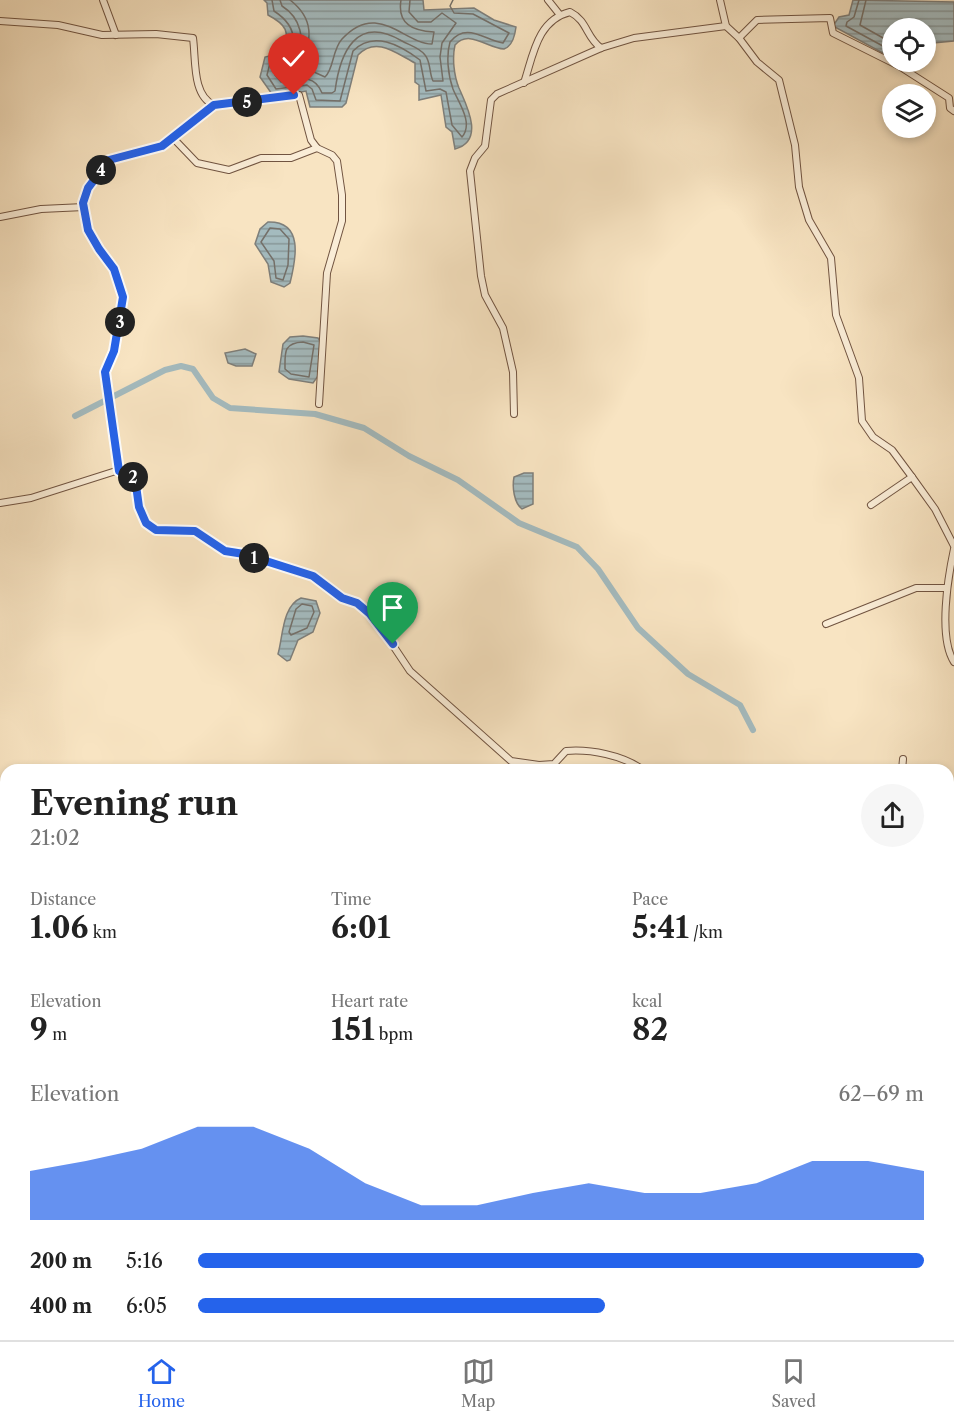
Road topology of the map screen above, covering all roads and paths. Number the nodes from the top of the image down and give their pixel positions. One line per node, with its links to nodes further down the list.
1 (103, 0): 7 (street)
2 (548, 0): 4 (street)
3 (720, 0): 6 (street)
4 (560, 15): 9 (street); 10 (street)
5 (0, 21): 7 (street)
6 (726, 26): 8 (street); 9 (street)
7 (117, 35): 11 (street)
8 (739, 38): 12 (street); 20 (street)
9 (601, 48): 10 (street)
10 (524, 83): 18 (street)
11 (214, 105): 13 (street); 14 (street)
12 (954, 111)
13 (174, 139): 14 (street); 15 (street)
14 (317, 148): 17 (street)
15 (84, 207): 16 (street); 19 (street)
16 (0, 217)
17 (319, 404)
18 (514, 414)
19 (119, 471): 21 (street); 28 (street)
20 (912, 477): 22 (street); 23 (street)
21 (0, 503)
22 (871, 505)
23 (954, 547): 24 (street)
24 (947, 588): 25 (street); 26 (street)
25 (826, 624)
26 (954, 662)
27 (903, 759): 31 (street)
28 (531, 764)
29 (554, 764): 30 (street)
30 (632, 764)
31 (903, 764)

